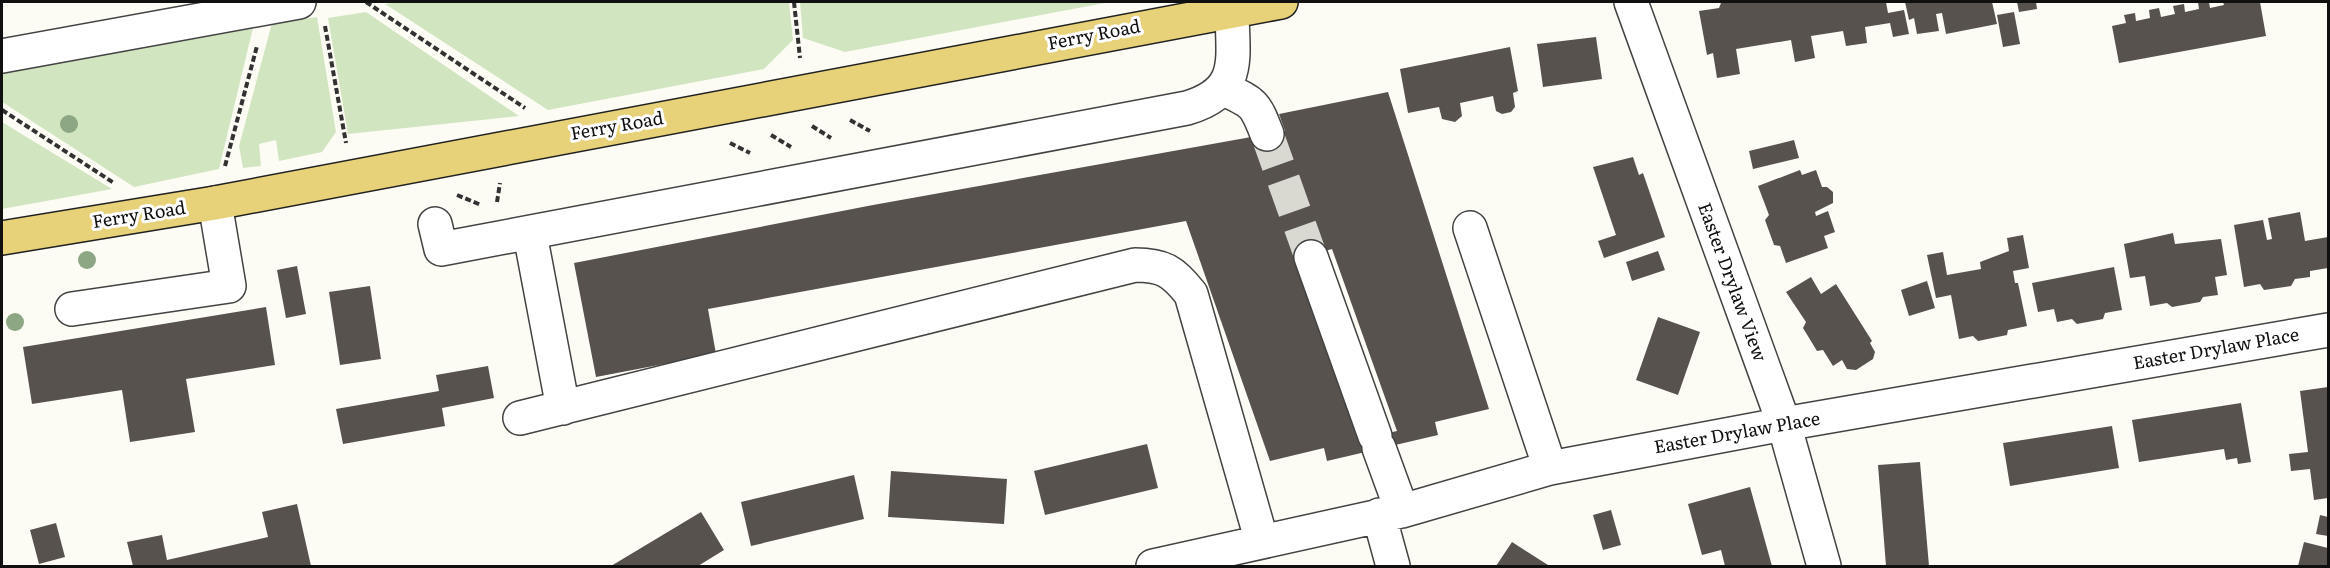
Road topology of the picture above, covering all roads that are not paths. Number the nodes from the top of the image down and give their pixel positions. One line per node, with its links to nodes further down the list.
1 (298, 2): 5 (street)
2 (1281, 2): 4 (main road, Ferry Road)
3 (1631, 2): 18 (street, Easter Drylaw View)
4 (1232, 9): 6 (street); 8 (main road, Ferry Road)
5 (8, 55)
6 (1224, 89): 7 (street); 11 (street)
7 (1267, 134)
8 (215, 203): 12 (main road, Ferry Road); 14 (street)
9 (435, 224): 11 (street)
10 (1470, 228): 19 (street)
11 (530, 234): 16 (street)
12 (2, 238)
13 (1311, 257): 20 (street)
14 (72, 309)
15 (2328, 330): 18 (street, Easter Drylaw Place)
16 (563, 408): 17 (street); 21 (street)
17 (519, 418)
18 (1784, 424): 19 (street, Easter Drylaw Place); 24 (street, Easter Drylaw View)
19 (1550, 468): 20 (street, Easter Drylaw Place)
20 (1390, 513): 21 (street, Easter Drylaw Place); 23 (street)
21 (1262, 542): 22 (street, Easter Drylaw Place)
22 (1153, 567)
23 (1393, 567)
24 (1824, 567)

